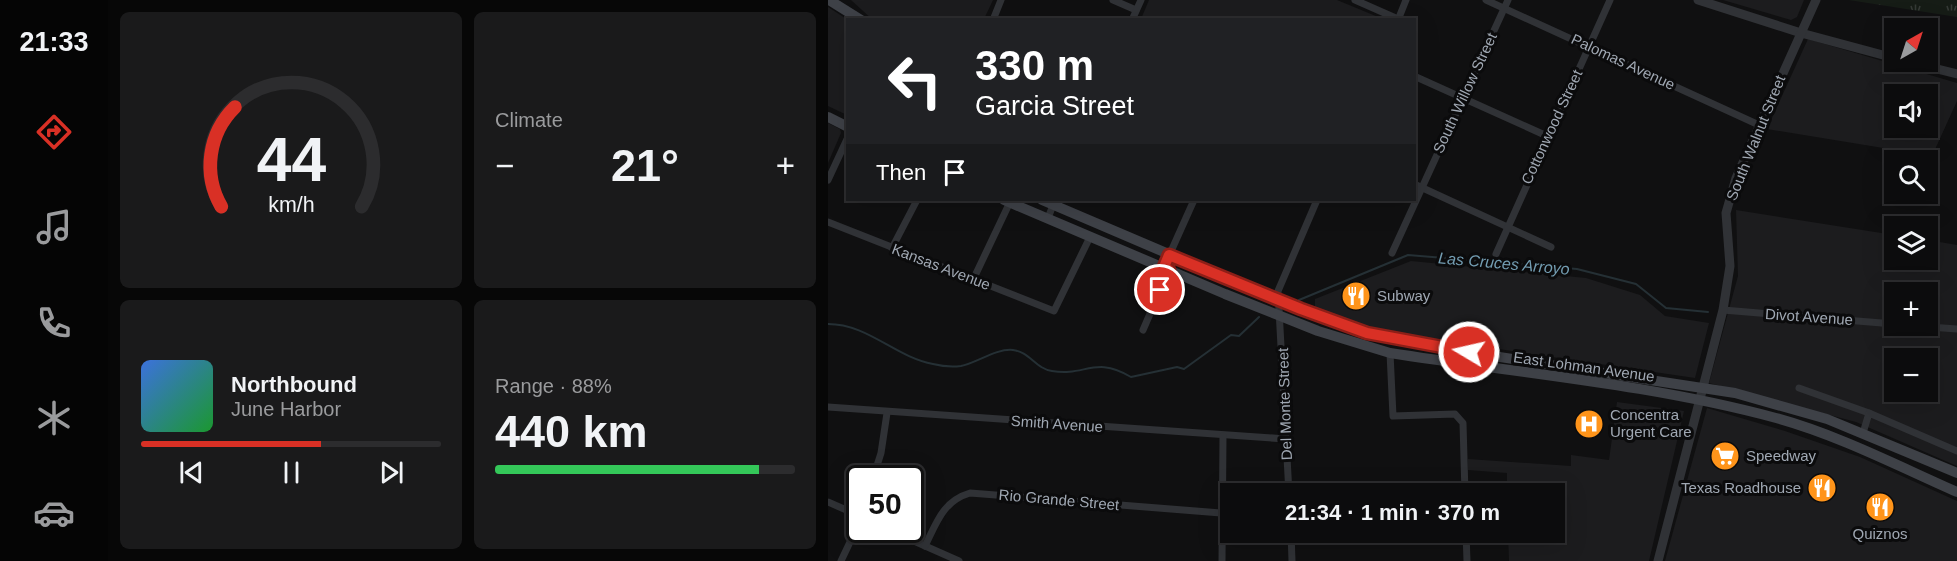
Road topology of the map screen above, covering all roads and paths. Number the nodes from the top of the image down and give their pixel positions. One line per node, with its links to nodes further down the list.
1 (829, 0): 15 (main road)
2 (841, 0): 15 (main road)
3 (1001, 0): 16 (street)
4 (1113, 0): 14 (street)
5 (1141, 0): 14 (street)
6 (1355, 0): 18 (street)
7 (1406, 0): 19 (street)
8 (1486, 0): 13 (street, Palomas Avenue)
9 (1508, 0): 13 (street, South Willow Street)
10 (1610, 0): 21 (street, Cottonwood Street)
11 (1698, 0): 20 (street)
12 (1816, 0): 20 (street, South Walnut Street)
13 (1504, 8): 21 (street, Palomas Avenue); 26 (street, South Willow Street)
14 (1136, 10): 17 (street)
15 (857, 16)
16 (994, 18)
17 (1133, 18)
18 (1396, 18)
19 (1398, 18)
20 (1801, 33): 22 (street); 28 (street, South Walnut Street)
21 (1589, 46): 28 (street, Palomas Avenue); 30 (street, Cottonwood Street)
22 (1884, 55)
23 (1938, 69): 24 (street)
24 (1957, 74)
25 (1416, 77): 26 (street)
26 (1462, 96): 30 (street); 33 (street, South Willow Street)
27 (828, 117): 29 (main road)
28 (1759, 124): 52 (street, South Walnut Street)
29 (846, 126)
30 (1547, 136): 42 (street, Cottonwood Street)
31 (846, 141): 32 (street)
32 (828, 180)
33 (1418, 186): 42 (street)
34 (916, 201): 44 (street)
35 (1007, 201): 40 (main road, East Lohman Avenue); 50 (street)
36 (1050, 201): 40 (street); 48 (main road, East Lohman Avenue)
37 (1194, 201): 48 (street)
38 (1317, 201): 51 (street)
39 (1412, 201): 46 (street, South Willow Street)
40 (1048, 218): 43 (main road, East Lohman Avenue)
41 (828, 222): 44 (street, Kansas Avenue)
42 (1508, 226): 45 (street); 47 (street, Cottonwood Street)
43 (1090, 237): 49 (main road, East Lohman Avenue); 50 (street, Kansas Avenue)
44 (892, 248): 50 (street, Kansas Avenue)
45 (1551, 248)
46 (1392, 253)
47 (1496, 254)
48 (1169, 255): 49 (street); 51 (main road, East Lohman Avenue)
49 (1166, 268): 53 (main road, East Lohman Avenue); 57 (street)
50 (973, 280)
51 (1279, 296): 53 (street, Del Monte Street); 59 (main road, East Lohman Avenue)
52 (1723, 310): 54 (street, Divot Avenue); 59 (street, South Walnut Street)
53 (1280, 315): 58 (main road, East Lohman Avenue); 69 (street, Del Monte Street)
54 (1884, 323)
55 (1938, 328): 56 (street)
56 (1957, 329)
57 (1143, 330)
58 (1390, 353): 61 (main road, East Lohman Avenue); 76 (street)
59 (1701, 386): 61 (street, South Walnut Street); 62 (main road, East Lohman Avenue)
60 (1799, 388): 65 (street)
61 (1698, 399): 66 (main road, East Lohman Avenue); 93 (street, South Walnut Street)
62 (1780, 406): 66 (main road); 67 (main road, East Lohman Avenue)
63 (828, 407): 64 (street, Smith Avenue)
64 (887, 413): 68 (street, Smith Avenue); 72 (street)
65 (1869, 413): 67 (street); 71 (street)
66 (1778, 419): 70 (main road, East Lohman Avenue)
67 (1863, 433): 70 (main road); 73 (main road, East Lohman Avenue)
68 (1223, 436): 69 (street, Smith Avenue); 74 (street)
69 (1286, 439): 75 (street, Del Monte Street)
70 (1856, 447): 77 (main road, East Lohman Avenue)
71 (1957, 451)
72 (877, 465)
73 (1957, 473)
74 (1222, 483)
75 (1288, 483)
76 (1465, 483)
77 (1957, 492)
78 (828, 502): 79 (street)
79 (846, 510)
80 (1220, 513): 86 (street, Rio Grande Street)
81 (850, 543): 88 (street)
82 (918, 543): 86 (street)
83 (1221, 543): 90 (street)
84 (1292, 543): 91 (street)
85 (1466, 543): 92 (street)
86 (925, 546): 87 (street)
87 (938, 558): 89 (street)
88 (841, 561)
89 (959, 561)
90 (1221, 561)
91 (1293, 561)
92 (1467, 561)
93 (1658, 561)

